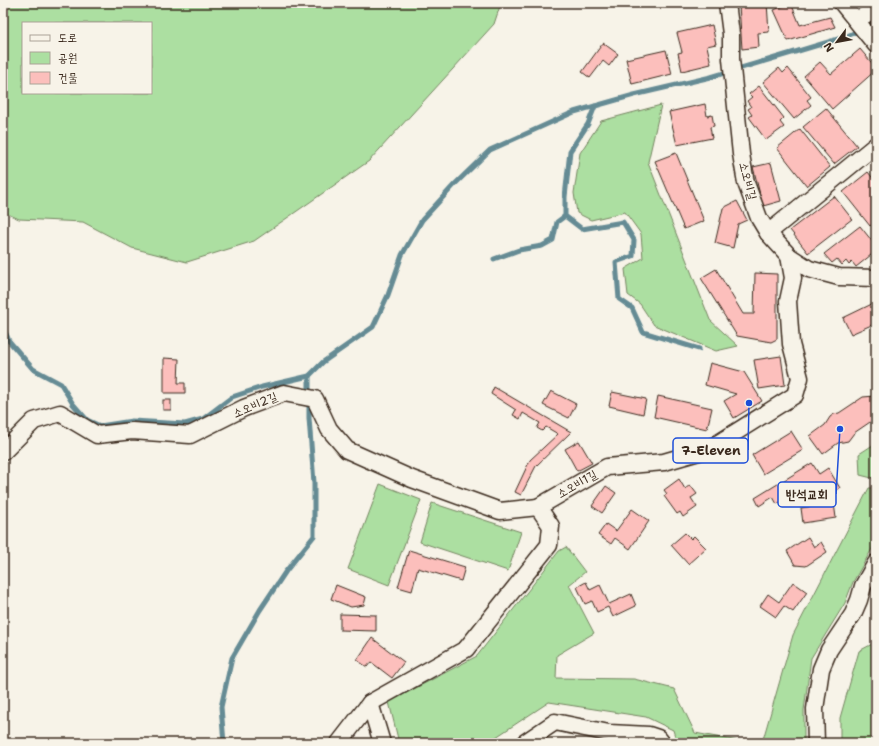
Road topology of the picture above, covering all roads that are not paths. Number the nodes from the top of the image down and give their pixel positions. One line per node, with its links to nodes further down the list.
1 (728, 3): 7 (street, 소오비길)
2 (842, 3): 4 (street)
3 (876, 9): 4 (street)
4 (856, 20): 5 (street)
5 (875, 43)
6 (876, 145): 7 (street)
7 (768, 233): 8 (street, 소오비길)
8 (789, 256): 9 (street, 소오비길); 11 (street, 소오비1길)
9 (876, 278)
10 (3, 452): 11 (street, 소오비2길)
11 (538, 507): 13 (street)
12 (876, 563): 18 (street)
13 (370, 703): 14 (street); 15 (street)
14 (339, 743)
15 (382, 743)
16 (524, 743): 17 (street)
17 (662, 743)
18 (816, 743)

